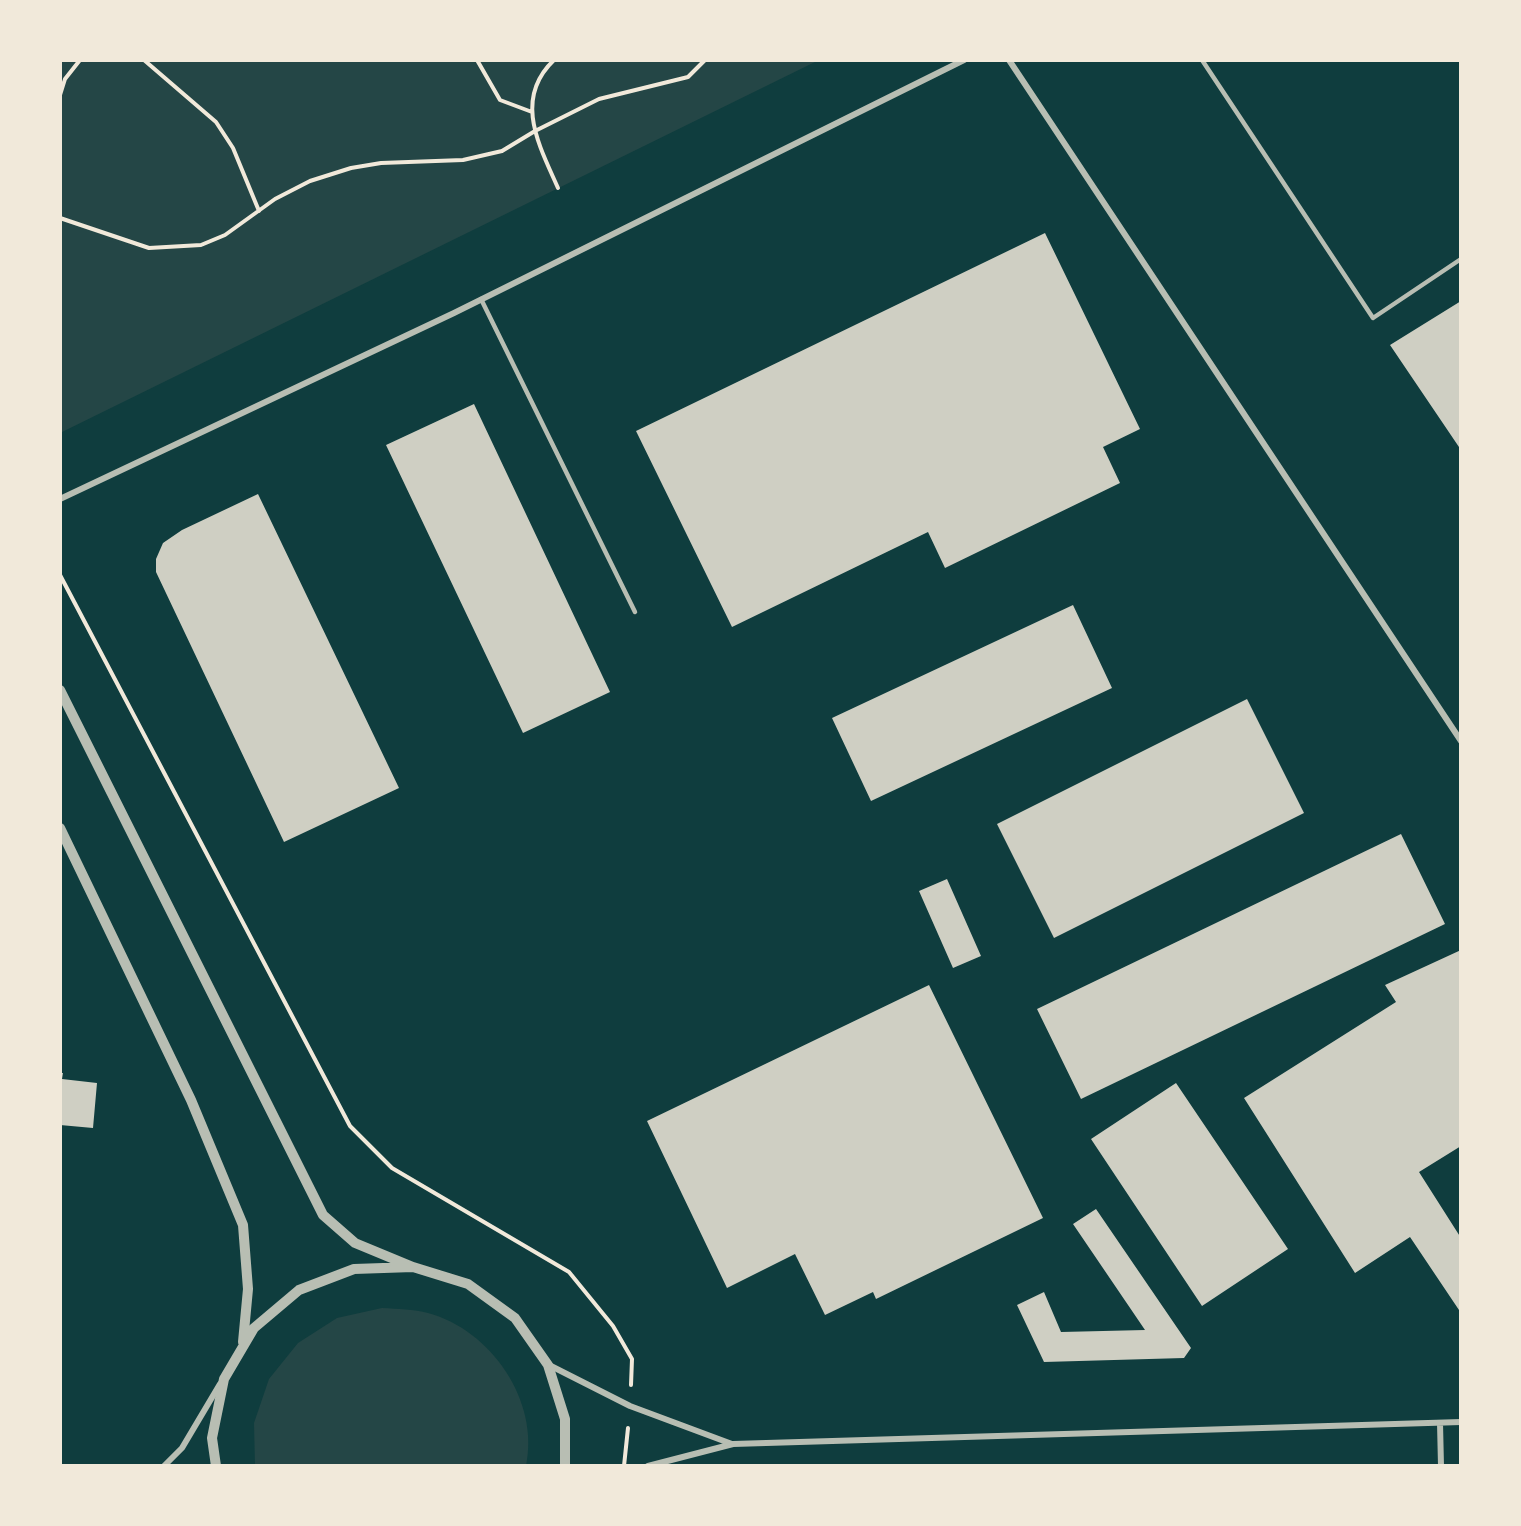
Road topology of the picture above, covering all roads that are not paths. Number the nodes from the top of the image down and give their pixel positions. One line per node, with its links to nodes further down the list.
1 (964, 60): 5 (street)
2 (1009, 60): 9 (street)
3 (1202, 60): 4 (lane)
4 (1461, 259)
5 (481, 299): 6 (street); 7 (lane)
6 (60, 499)
7 (635, 612)
8 (60, 690): 11 (street)
9 (1461, 741)
10 (60, 828): 12 (street)
11 (413, 1268): 12 (street); 13 (street)
12 (242, 1348): 14 (street)
13 (548, 1365): 17 (street); 20 (street)
14 (224, 1379): 18 (street); 19 (street)
15 (1461, 1422): 16 (street)
16 (1440, 1423): 17 (street); 22 (street)
17 (733, 1444): 21 (street)
18 (164, 1466)
19 (216, 1466)
20 (565, 1466)
21 (648, 1466)
22 (1441, 1466)

